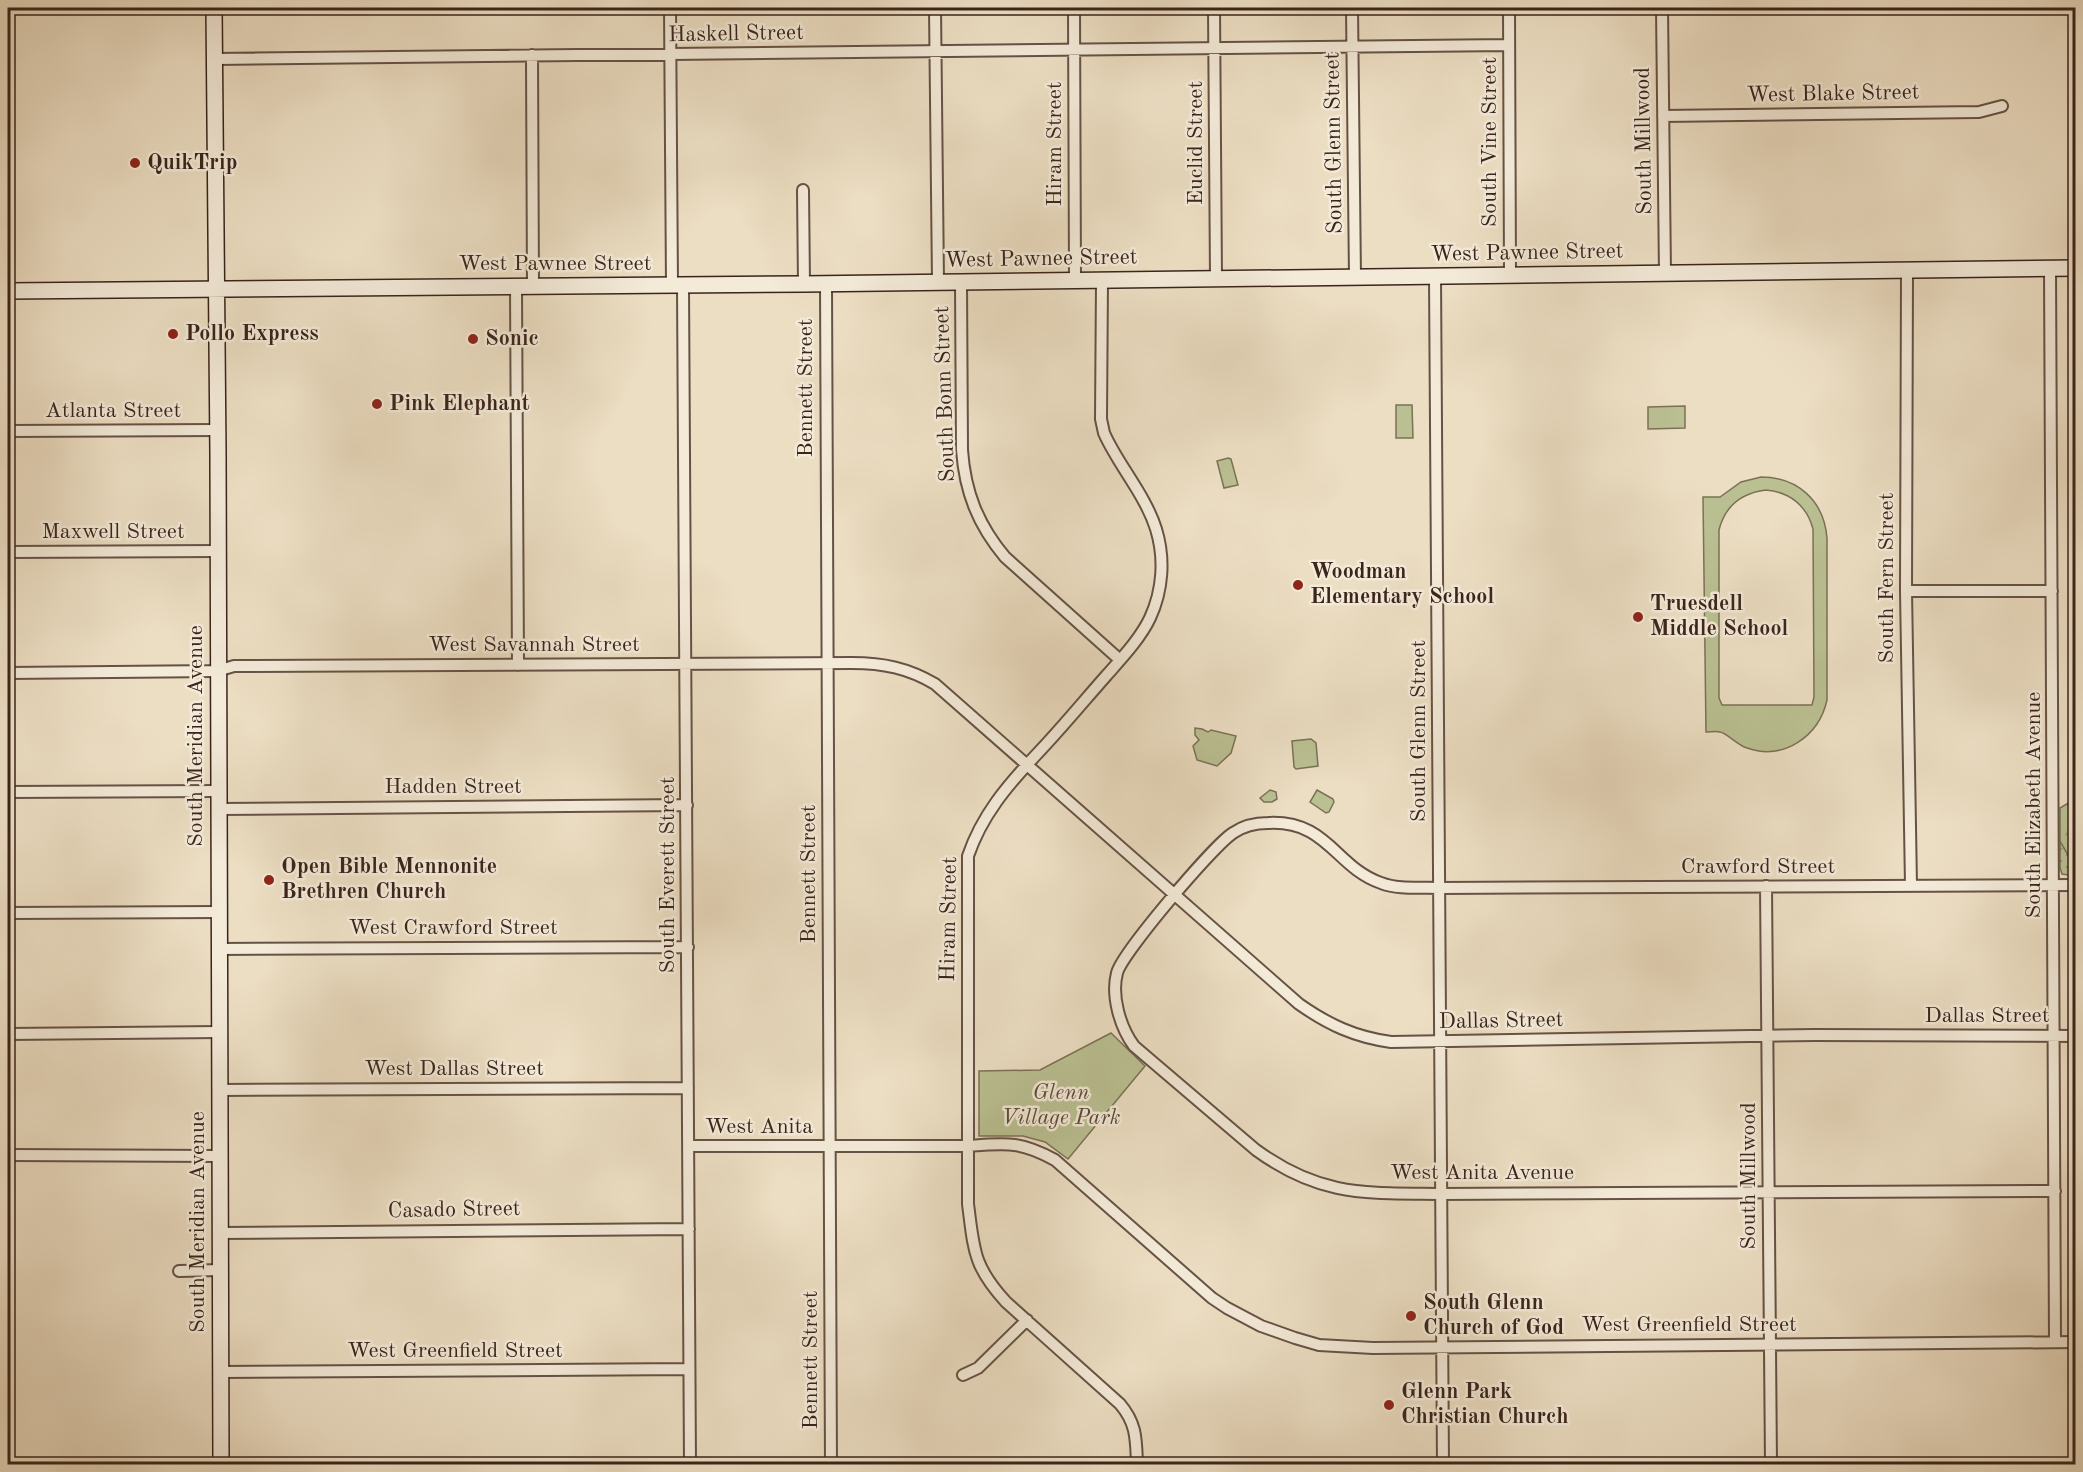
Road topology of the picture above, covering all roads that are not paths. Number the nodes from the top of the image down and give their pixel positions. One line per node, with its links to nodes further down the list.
1 (214, 8): 16 (main road, South Meridian Avenue)
2 (670, 8): 14 (street, South Everett Street)
3 (935, 8): 13 (street, South Bonn Street)
4 (1074, 8): 12 (street, Hiram Street)
5 (1214, 8): 11 (street, Euclid Street)
6 (1352, 8): 10 (street, South Glenn Street)
7 (1509, 8): 9 (street, South Vine Street)
8 (1662, 8): 18 (street, South Millwood)
9 (1509, 45): 10 (street, Haskell Street); 24 (street, South Vine Street)
10 (1352, 46): 11 (street, Haskell Street); 26 (street, South Glenn Street)
11 (1215, 48): 12 (street, Haskell Street); 27 (street, Euclid Street)
12 (1074, 50): 13 (street, Haskell Street); 28 (street, Hiram Street)
13 (935, 51): 14 (street, Haskell Street); 30 (street, South Bonn Street)
14 (670, 54): 15 (street, Haskell Street); 35 (street, South Everett Street)
15 (532, 55): 16 (street, Haskell Street); 34 (street)
16 (215, 59): 37 (main road, South Meridian Avenue)
17 (2002, 106): 18 (street, West Blake Street)
18 (1663, 116): 23 (street, South Millwood)
19 (803, 190): 32 (street)
20 (2050, 268): 21 (main road, West Pawnee Street); 22 (main road, West Pawnee Street); 44 (street, South Elizabeth Avenue)
21 (2076, 268)
22 (1907, 270): 23 (main road, West Pawnee Street); 43 (street, South Fern Street)
23 (1665, 274): 24 (main road, West Pawnee Street)
24 (1510, 276): 25 (main road, West Pawnee Street)
25 (1435, 277): 26 (main road, West Pawnee Street); 60 (street, South Glenn Street)
26 (1355, 278): 27 (main road, West Pawnee Street)
27 (1216, 279): 29 (main road, West Pawnee Street)
28 (1075, 280): 29 (main road, West Pawnee Street); 31 (main road, West Pawnee Street)
29 (1102, 280): 45 (street, Hiram Street)
30 (938, 282): 31 (main road, West Pawnee Street); 33 (main road, West Pawnee Street)
31 (961, 282): 45 (street, South Bonn Street)
32 (804, 284): 33 (main road, West Pawnee Street); 35 (main road, West Pawnee Street)
33 (826, 284): 46 (street, Bennett Street)
34 (533, 286): 35 (main road, West Pawnee Street); 36 (main road, West Pawnee Street)
35 (678, 286): 47 (street, South Everett Street)
36 (516, 287): 37 (main road, West Pawnee Street); 48 (street)
37 (217, 288): 38 (main road, West Pawnee Street); 39 (main road, South Meridian Avenue)
38 (8, 291)
39 (218, 430): 40 (street, Atlanta Street); 41 (main road, South Meridian Avenue)
40 (8, 431)
41 (218, 551): 42 (street, Maxwell Street); 49 (main road, South Meridian Avenue)
42 (8, 552)
43 (1906, 591): 44 (street); 57 (street, South Fern Street)
44 (2052, 591): 56 (street, South Elizabeth Avenue)
45 (1120, 660): 51 (street, Hiram Street)
46 (827, 663): 47 (street, West Savannah Street); 51 (street, West Savannah Street); 75 (street, Bennett Street)
47 (685, 664): 48 (street, West Savannah Street); 54 (street, South Everett Street)
48 (518, 665): 49 (street, West Savannah Street)
49 (217, 671): 50 (street, West Savannah Street); 52 (main road, South Meridian Avenue)
50 (8, 673)
51 (1027, 764): 61 (street, Dallas Street); 76 (street, Hiram Street)
52 (218, 791): 53 (street); 55 (main road, South Meridian Avenue)
53 (8, 792)
54 (687, 805): 55 (street, Hadden Street); 64 (street, South Everett Street)
55 (218, 809): 62 (main road, South Meridian Avenue)
56 (2054, 884): 57 (street, Crawford Street); 58 (street, Crawford Street); 69 (street, South Elizabeth Avenue)
57 (1911, 885): 59 (street, Crawford Street)
58 (2076, 885)
59 (1766, 886): 60 (street, Crawford Street); 68 (street, South Millwood)
60 (1440, 888): 61 (street); 71 (street, South Glenn Street)
61 (1176, 895): 71 (street, Dallas Street); 81 (street, West Anita Avenue)
62 (219, 912): 63 (street); 65 (main road, South Meridian Avenue)
63 (8, 913)
64 (688, 946): 65 (street, West Crawford Street); 72 (street, South Everett Street)
65 (219, 949): 66 (main road, South Meridian Avenue)
66 (220, 1032): 67 (street); 73 (main road, South Meridian Avenue)
67 (8, 1034)
68 (1767, 1036): 69 (street, Dallas Street); 71 (street, Dallas Street); 80 (street, South Millwood)
69 (2054, 1036): 70 (street, Dallas Street); 79 (street, South Elizabeth Avenue)
70 (2076, 1036)
71 (1441, 1041): 81 (street, South Glenn Street)
72 (688, 1088): 73 (street, West Dallas Street); 74 (street, South Everett Street)
73 (220, 1090): 78 (main road, South Meridian Avenue)
74 (689, 1146): 75 (street, West Anita); 82 (street, South Everett Street)
75 (830, 1146): 76 (street, West Greenfield Street); 96 (street, Bennett Street)
76 (968, 1146): 86 (street, Hiram Street); 90 (street, West Greenfield Street)
77 (8, 1155): 78 (street)
78 (219, 1156): 83 (main road, South Meridian Avenue)
79 (2055, 1191): 80 (street, West Anita Avenue); 87 (street, South Elizabeth Avenue)
80 (1768, 1192): 81 (street, West Anita Avenue); 89 (street, South Millwood)
81 (1442, 1194): 90 (street, South Glenn Street)
82 (689, 1229): 83 (street, Casado Street); 91 (street, South Everett Street)
83 (220, 1233): 84 (main road, South Meridian Avenue)
84 (220, 1270): 85 (street); 92 (main road, South Meridian Avenue)
85 (179, 1271)
86 (1027, 1320): 93 (street); 97 (street, Hiram Street)
87 (2055, 1342): 88 (street, West Greenfield Street); 89 (street, West Greenfield Street)
88 (2076, 1342)
89 (1769, 1344): 90 (street, West Greenfield Street); 99 (street, South Millwood)
90 (1442, 1347): 98 (street)
91 (690, 1369): 92 (street, West Greenfield Street); 95 (street, South Everett Street)
92 (220, 1372): 94 (main road, South Meridian Avenue)
93 (963, 1375)
94 (221, 1464)
95 (690, 1464)
96 (831, 1464)
97 (1137, 1464)
98 (1443, 1464)
99 (1771, 1464)

